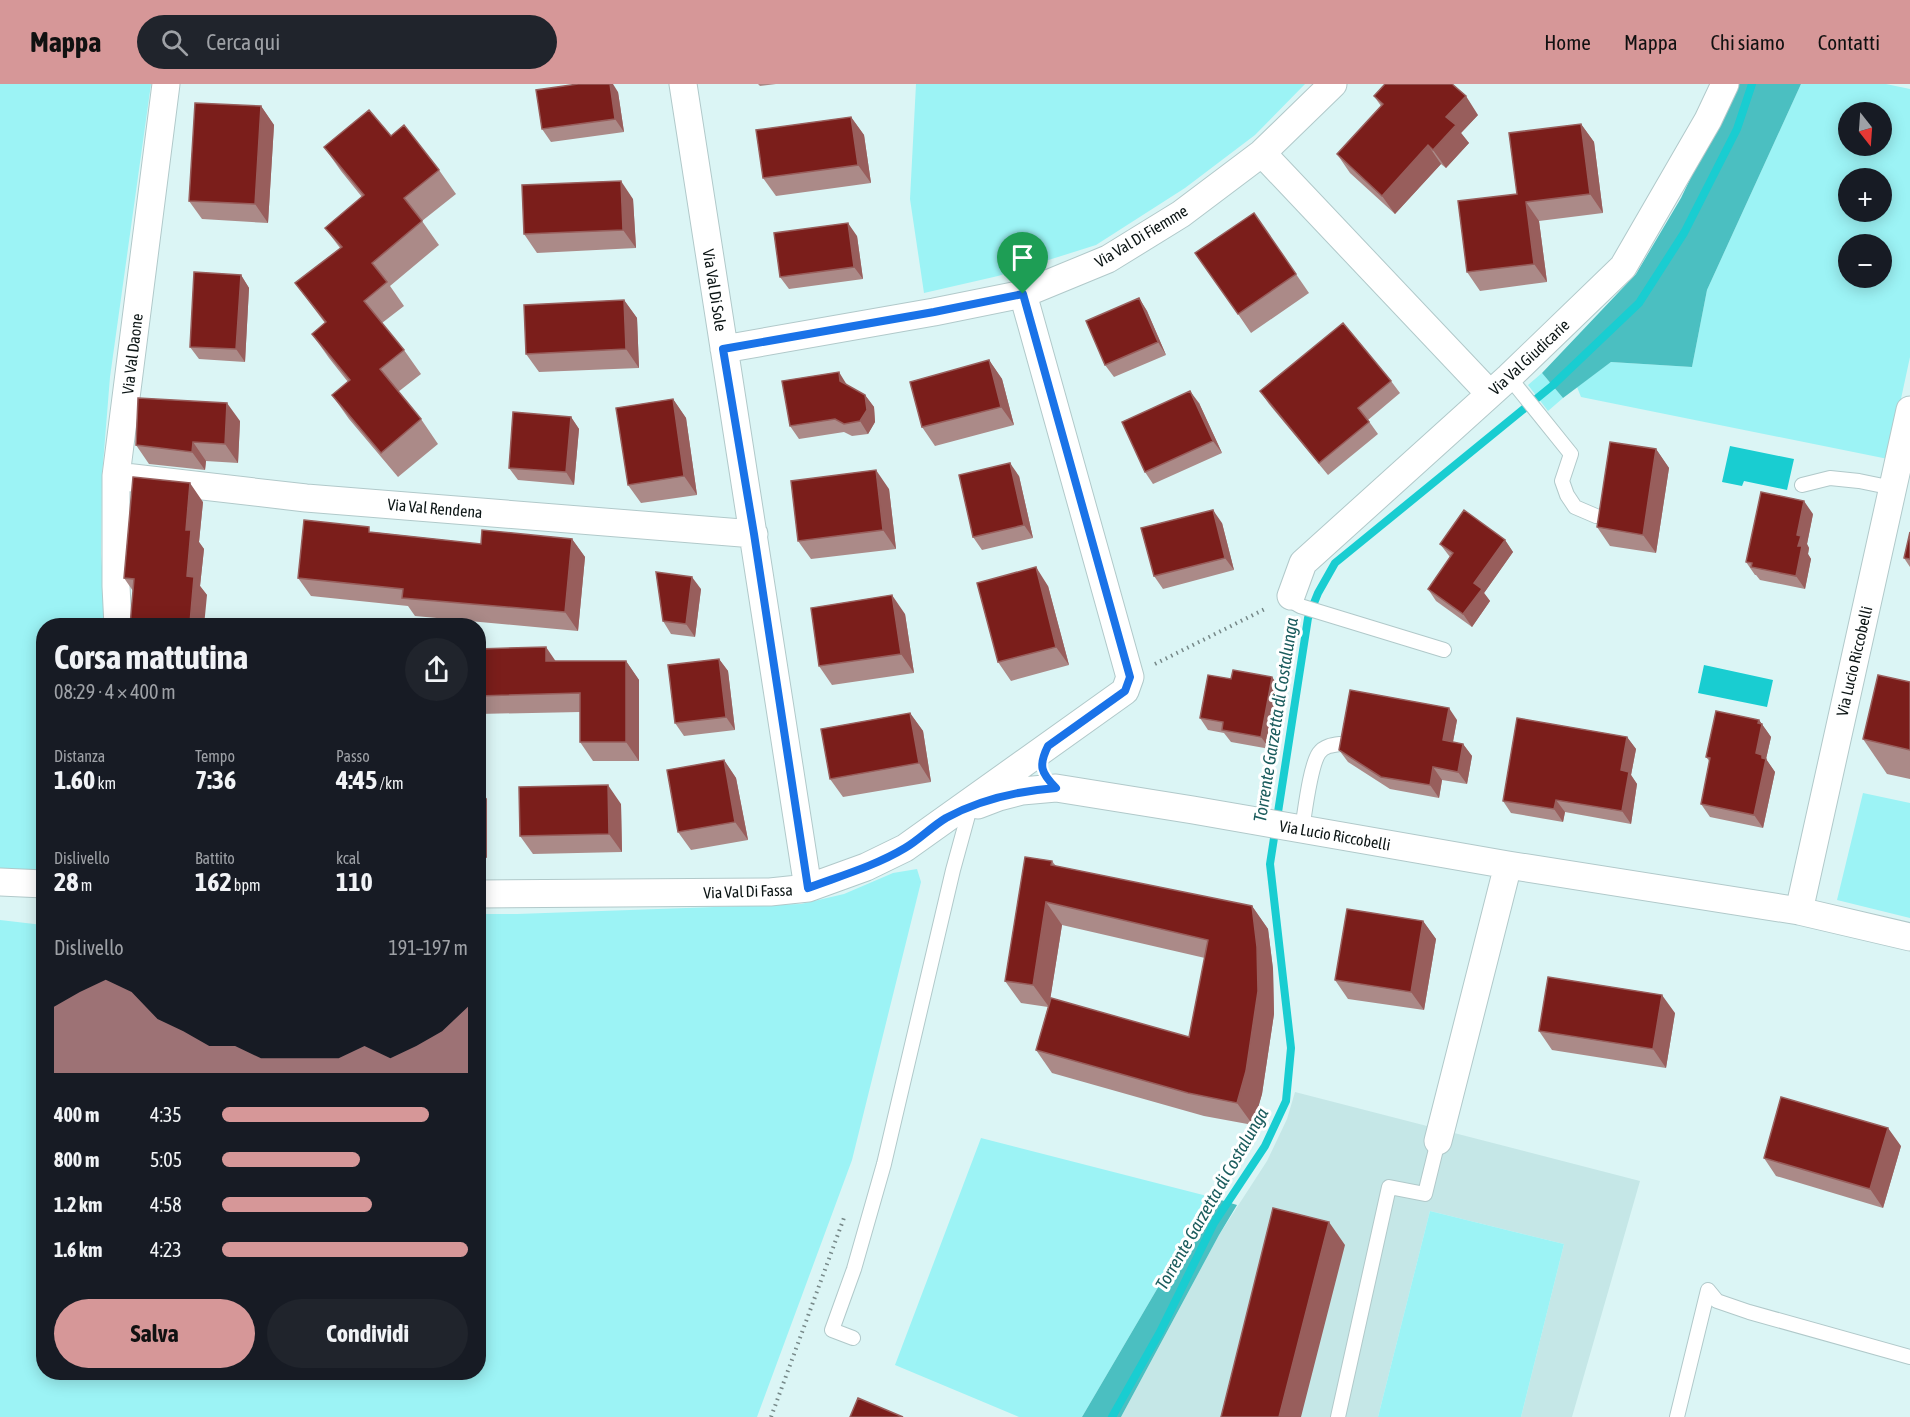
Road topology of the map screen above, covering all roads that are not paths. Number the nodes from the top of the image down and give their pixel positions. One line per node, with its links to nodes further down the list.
1 (166, 84): 10 (street, Via Val Daone)
2 (683, 84): 7 (street, Via Val Di Sole)
3 (1332, 84): 5 (street, Via Val Di Fiemme)
4 (1725, 84): 8 (street, Via Val Giudicarie)
5 (1262, 153): 6 (street, Via Val Di Fiemme); 8 (street)
6 (1023, 294): 7 (street, Via Val Di Fiemme); 19 (street, Via Val Di Fassa)
7 (723, 349): 14 (street, Via Val Di Sole)
8 (1506, 387): 13 (lane); 15 (street, Via Val Giudicarie)
9 (1910, 410): 12 (street, Via Lucio Riccobelli)
10 (116, 476): 14 (street, Via Val Rendena); 16 (street, Via Val Daone)
11 (1802, 484): 12 (lane)
12 (1893, 488): 28 (street, Via Lucio Riccobelli)
13 (1596, 516)
14 (754, 534): 26 (street, Via Val Di Sole)
15 (1296, 601): 17 (lane)
16 (118, 618)
17 (1444, 650)
18 (1340, 744): 22 (lane)
19 (1048, 746): 20 (street); 21 (street, Via Val Di Fassa)
20 (1056, 788): 21 (street, Via Lucio Riccobelli); 22 (street, Via Lucio Riccobelli)
21 (958, 813): 26 (street, Via Val Di Fassa); 31 (lane)
22 (1285, 826): 23 (street, Via Lucio Riccobelli)
23 (1508, 865): 28 (street, Via Lucio Riccobelli); 30 (street)
24 (0, 882): 25 (street)
25 (36, 884)
26 (808, 888): 27 (street, Via Val Di Fassa)
27 (486, 894)
28 (1799, 911): 29 (street, Via Lucio Riccobelli)
29 (1910, 937)
30 (1438, 1141): 33 (lane)
31 (853, 1338)
32 (1910, 1356): 34 (lane)
33 (1338, 1417)
34 (1677, 1417)

